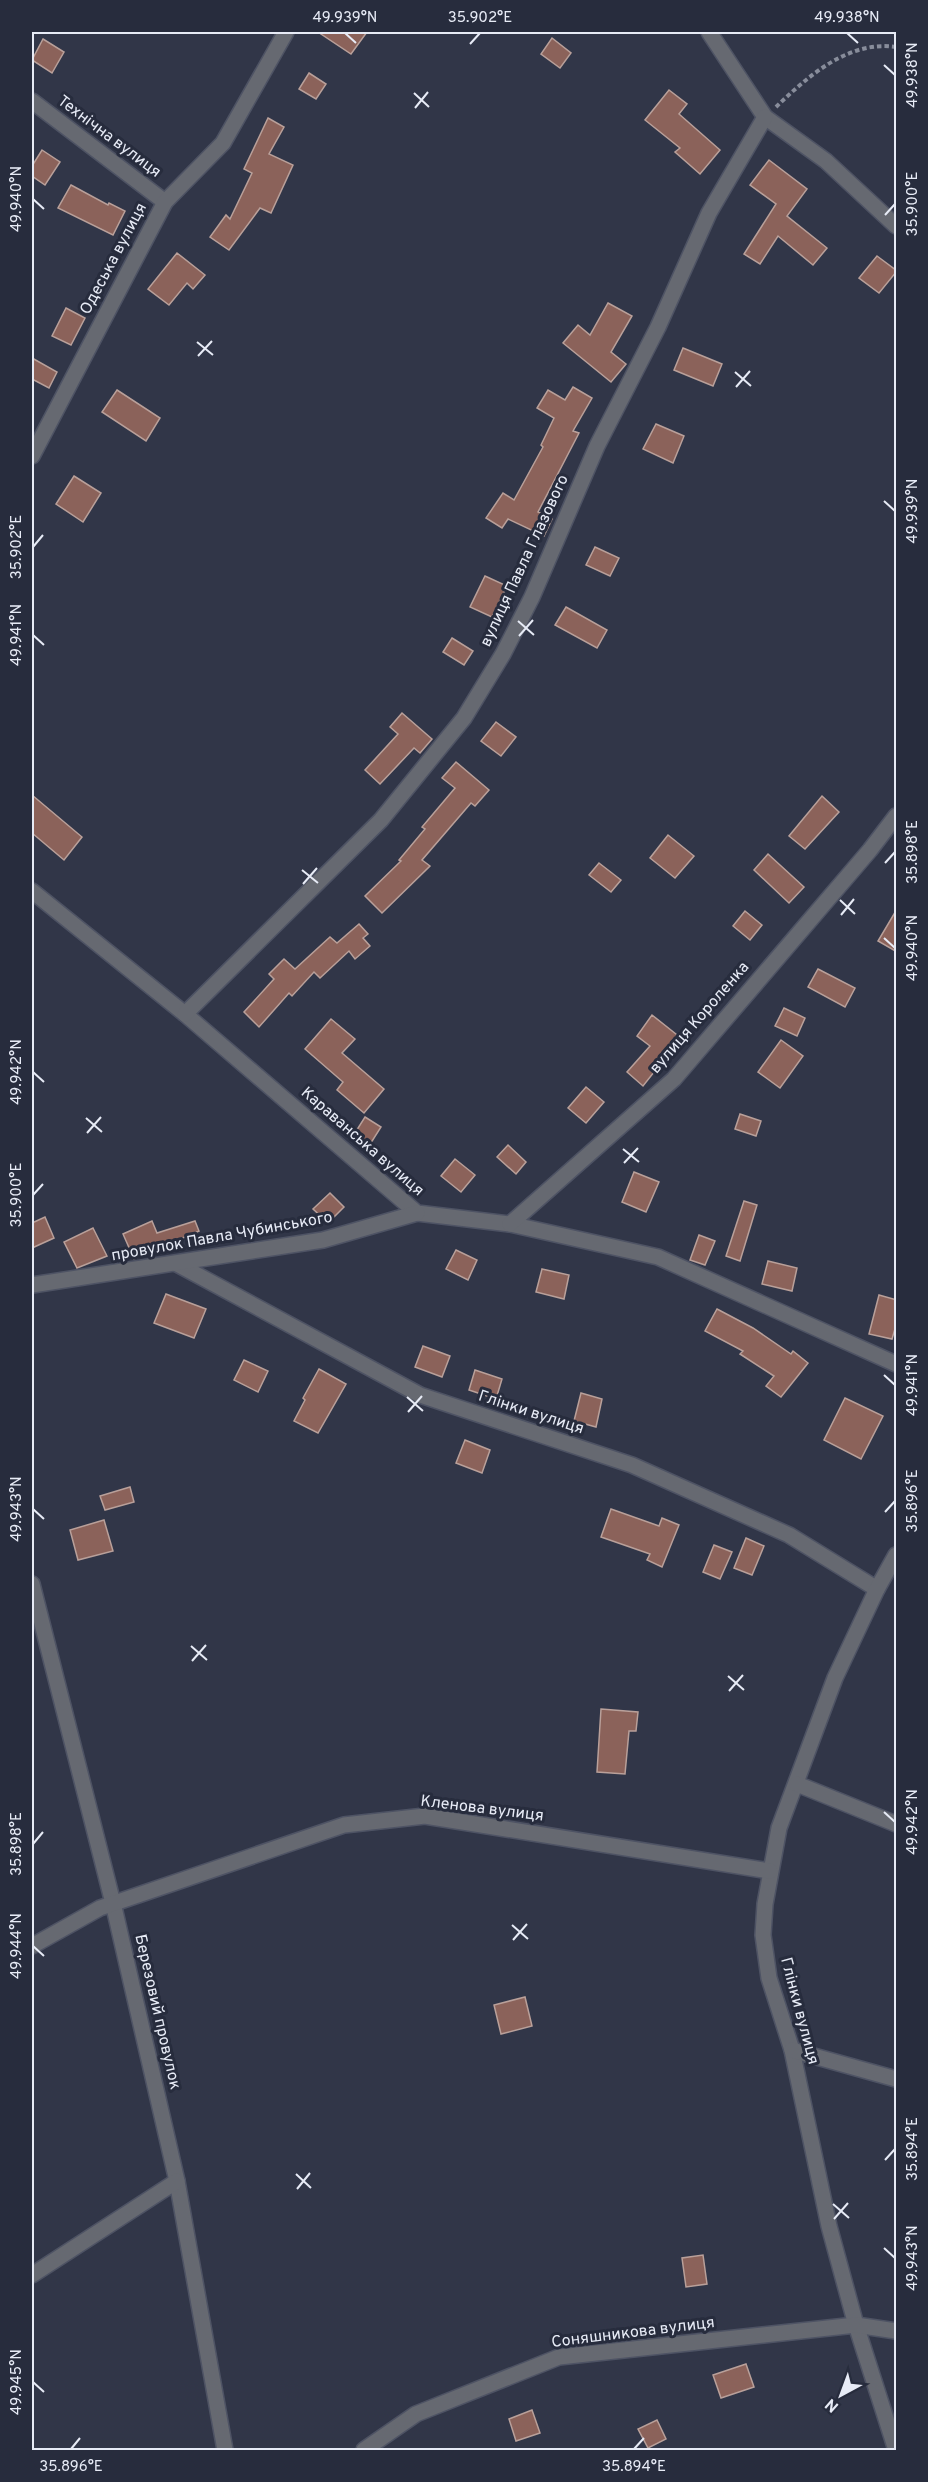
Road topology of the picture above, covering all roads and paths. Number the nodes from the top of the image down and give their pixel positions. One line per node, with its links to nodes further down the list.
1 (286, 32): 6 (street, Одеська вулиця)
2 (709, 32): 5 (street)
3 (897, 46): 5 (path)
4 (32, 101): 6 (street, Технічна вулиця)
5 (765, 117): 7 (street); 11 (street, вулиця Павла Глазового)
6 (165, 202): 8 (street, Одеська вулиця)
7 (897, 226)
8 (32, 456)
9 (897, 816): 13 (street, вулиця Короленка)
10 (32, 891): 11 (street, Караванська вулиця)
11 (184, 1014): 12 (street, Караванська вулиця)
12 (417, 1213): 13 (street, Караванська вулиця); 14 (street, провулок Павла Чубинського)
13 (510, 1224): 16 (street, Караванська вулиця)
14 (177, 1264): 15 (street, провулок Павла Чубинського); 19 (street, Глінки вулиця)
15 (32, 1285)
16 (897, 1364)
17 (897, 1555): 19 (street, Глінки вулиця)
18 (32, 1585): 23 (street, Березовий провулок)
19 (877, 1589): 20 (street, Глінки вулиця)
20 (797, 1784): 21 (street); 22 (street, Глінки вулиця)
21 (897, 1824)
22 (770, 1871): 23 (street, Кленова вулиця); 25 (street, Глінки вулиця)
23 (113, 1903): 24 (street, Кленова вулиця); 27 (street, Березовий провулок)
24 (32, 1946)
25 (792, 2050): 26 (street); 29 (street, Глінки вулиця)
26 (897, 2079)
27 (177, 2181): 28 (street); 32 (street, Березовий провулок)
28 (32, 2275)
29 (856, 2325): 30 (street, Соняшникова вулиця); 31 (street, Глінки вулиця); 33 (street, Соняшникова вулиця)
30 (897, 2331)
31 (897, 2450)
32 (225, 2451)
33 (364, 2451)

